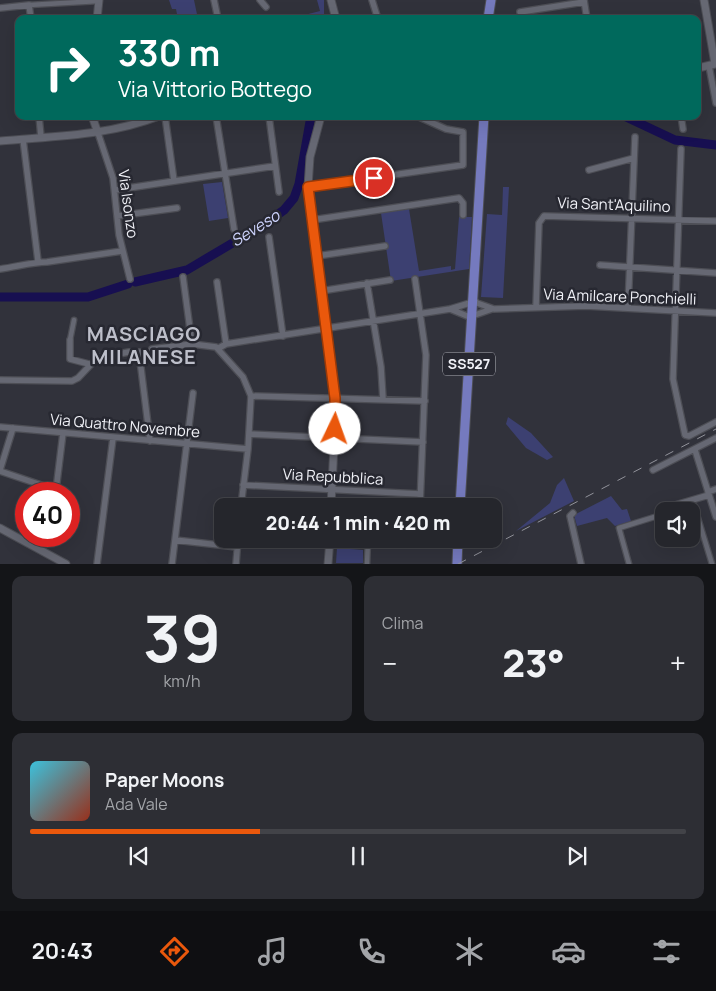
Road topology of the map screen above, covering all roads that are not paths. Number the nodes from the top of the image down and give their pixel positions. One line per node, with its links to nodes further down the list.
1 (99, 0): 2 (street); 8 (street); 14 (street)
2 (106, 0)
3 (214, 0): 12 (street)
4 (372, 0): 15 (street)
5 (704, 0): 17 (street)
6 (261, 1): 9 (street)
7 (584, 1): 11 (street); 16 (street)
8 (29, 5): 10 (street); 13 (street)
9 (266, 7)
10 (0, 8)
11 (520, 12)
12 (217, 14)
13 (30, 15)
14 (97, 15)
15 (377, 15)
16 (586, 15)
17 (713, 65): 18 (street)
18 (716, 103)
19 (40, 120): 31 (street)
20 (93, 120): 30 (street)
21 (140, 120): 30 (street)
22 (166, 120): 40 (street)
23 (217, 120): 39 (street)
24 (269, 120): 37 (street)
25 (320, 120): 41 (street)
26 (426, 120): 41 (street)
27 (484, 120): 69 (main road, SS527)
28 (682, 120): 29 (street)
29 (683, 129)
30 (98, 133): 31 (street); 42 (street, Via Isonzo)
31 (41, 137): 33 (street)
32 (635, 137): 36 (street)
33 (23, 139): 34 (street); 56 (street)
34 (0, 141)
35 (681, 148): 49 (street)
36 (634, 158): 38 (street); 47 (street)
37 (275, 166): 39 (street); 43 (street)
38 (589, 170)
39 (225, 173): 40 (street); 51 (street)
40 (174, 182): 42 (street)
41 (308, 187): 48 (street)
42 (115, 190): 46 (street, Via Isonzo)
43 (279, 192)
44 (178, 208): 46 (street)
45 (462, 215): 48 (street)
46 (117, 216): 54 (street, Via Isonzo)
47 (632, 218): 49 (street, Via Sant'Aquilino); 58 (street); 70 (street, Via Sant'Aquilino)
48 (312, 220): 55 (street)
49 (679, 220): 50 (street, Via Sant'Aquilino); 60 (street)
50 (716, 221)
51 (234, 229)
52 (269, 236): 81 (street)
53 (385, 246): 55 (street)
54 (122, 251): 56 (street); 64 (street, Via Isonzo)
55 (317, 256): 68 (street)
56 (38, 261): 59 (street)
57 (600, 265): 58 (street)
58 (630, 267): 60 (street); 71 (street)
59 (0, 269)
60 (677, 270): 61 (street); 74 (street)
61 (716, 273)
62 (183, 277): 83 (street)
63 (415, 278): 76 (street)
64 (130, 279)
65 (390, 280): 67 (street)
66 (217, 282): 84 (street)
67 (367, 284): 68 (street); 79 (street)
68 (321, 291): 80 (street)
69 (473, 300): 72 (street); 73 (street, Via Amilcare Ponchielli); 77 (main road, SS527)
70 (536, 307): 71 (street, Via Amilcare Ponchielli); 73 (street, Via Amilcare Ponchielli)
71 (628, 308): 74 (street, Via Amilcare Ponchielli)
72 (450, 309): 76 (street); 77 (street)
73 (494, 309): 77 (street, Via Amilcare Ponchielli)
74 (676, 310): 75 (street, Via Amilcare Ponchielli); 96 (street)
75 (716, 313)
76 (420, 314): 79 (street); 95 (street)
77 (472, 317): 119 (main road, SS527)
78 (74, 320): 82 (street)
79 (373, 322): 80 (street); 94 (street)
80 (326, 330): 81 (street); 93 (street)
81 (283, 336): 84 (street)
82 (70, 340): 89 (street)
83 (192, 344): 85 (street); 86 (street)
84 (226, 344): 85 (street)
85 (219, 348): 92 (street)
86 (152, 349)
87 (129, 352): 89 (street)
88 (139, 352): 104 (street)
89 (89, 364): 90 (street)
90 (0, 380)
91 (193, 393): 106 (street)
92 (252, 396): 93 (street); 100 (street)
93 (335, 398): 94 (street); 102 (street)
94 (383, 399): 95 (street)
95 (425, 401): 105 (street)
96 (716, 422)
97 (0, 427): 98 (street, Via Quattro Novembre)
98 (13, 428): 99 (street, Via Quattro Novembre); 110 (street)
99 (63, 433): 101 (street, Via Quattro Novembre); 110 (street)
100 (250, 434): 102 (street); 107 (street)
101 (113, 438): 104 (street, Via Quattro Novembre); 133 (street)
102 (334, 438): 105 (street); 112 (street)
103 (716, 438): 108 (street)
104 (150, 441): 106 (street, Via Quattro Novembre)
105 (423, 442): 114 (street)
106 (187, 444): 107 (street, Via Quattro Novembre); 126 (street)
107 (248, 449): 111 (street)
108 (695, 450): 109 (street); 115 (street)
109 (653, 470)
110 (0, 471)
111 (244, 485): 112 (street, Via Repubblica); 116 (street)
112 (332, 489): 114 (street, Via Repubblica); 117 (street)
113 (716, 489): 115 (street)
114 (420, 494): 118 (street)
115 (708, 494): 120 (street); 123 (street)
116 (242, 498)
117 (331, 498)
118 (420, 498)
119 (461, 498)
120 (687, 502)
121 (573, 513): 139 (street)
122 (655, 514): 140 (street)
123 (716, 517)
124 (700, 525): 141 (street)
125 (0, 528): 132 (street)
126 (175, 540): 127 (street); 134 (street)
127 (214, 544)
128 (238, 548): 135 (street)
129 (329, 548): 136 (street)
130 (368, 548): 137 (street)
131 (458, 548): 138 (main road)
132 (66, 564)
133 (96, 564)
134 (172, 564)
135 (236, 564)
136 (328, 564)
137 (367, 564)
138 (457, 564)
139 (581, 564)
140 (630, 564)
141 (712, 564)

